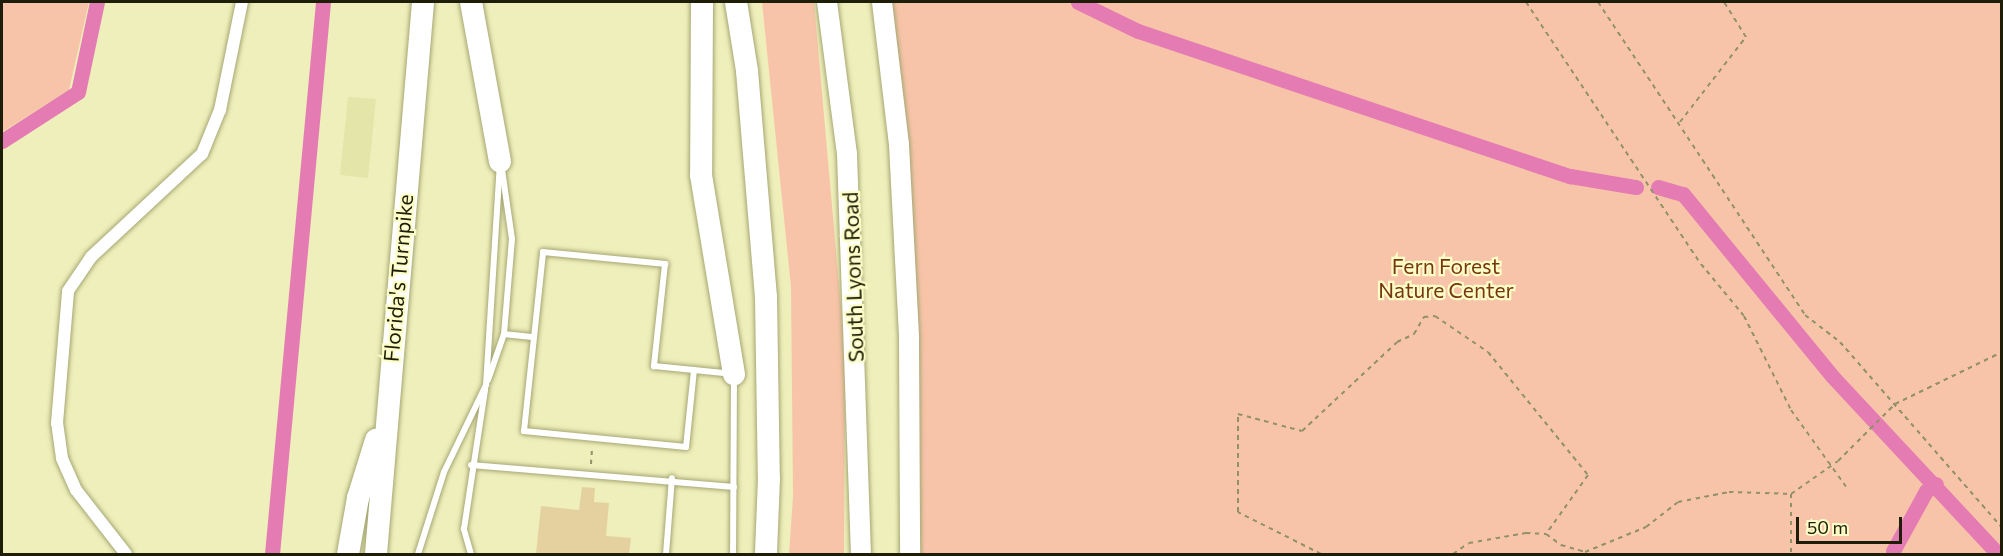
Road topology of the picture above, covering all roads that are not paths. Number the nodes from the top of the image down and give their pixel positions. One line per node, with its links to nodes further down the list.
1 (242, 2): 18 (street)
2 (423, 2): 14 (highway, Florida's Turnpike)
3 (471, 2): 8 (highway)
4 (702, 2): 12 (highway)
5 (736, 2): 25 (highway)
6 (827, 2): 26 (main road, South Lyons Road)
7 (882, 2): 27 (main road)
8 (500, 161): 9 (lane); 13 (lane)
9 (504, 334): 10 (lane); 13 (lane)
10 (534, 337): 11 (lane); 11 (lane)
11 (694, 370): 12 (lane)
12 (734, 374): 17 (lane)
13 (486, 385): 15 (lane); 21 (lane)
14 (386, 410): 19 (highway); 20 (highway, Florida's Turnpike)
15 (471, 465): 16 (lane); 22 (lane)
16 (672, 478): 17 (lane); 23 (lane)
17 (734, 487): 24 (lane)
18 (126, 555)
19 (348, 555)
20 (375, 555)
21 (418, 555)
22 (471, 555)
23 (666, 555)
24 (733, 555)
25 (766, 555)
26 (861, 555)
27 (910, 555)

